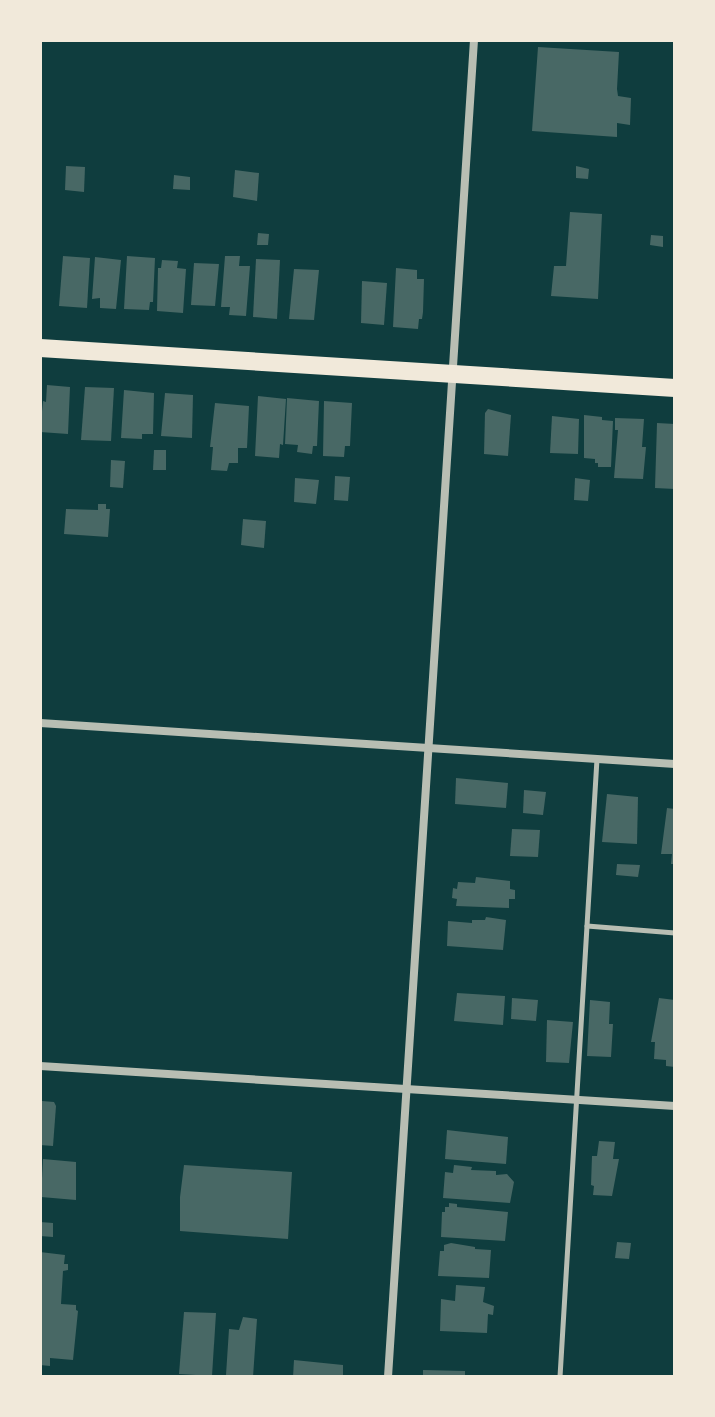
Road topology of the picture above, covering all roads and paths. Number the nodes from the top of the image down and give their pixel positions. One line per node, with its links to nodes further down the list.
1 (474, 40): 3 (street)
2 (40, 348): 3 (main road)
3 (453, 374): 4 (main road); 6 (street)
4 (675, 388)
5 (40, 723): 6 (street)
6 (429, 748): 7 (street); 12 (street)
7 (597, 759): 8 (street); 9 (lane)
8 (675, 764)
9 (587, 926): 10 (lane); 13 (lane)
10 (675, 933)
11 (40, 1066): 12 (street)
12 (407, 1089): 13 (street); 15 (street)
13 (578, 1100): 14 (street); 16 (lane)
14 (675, 1106)
15 (388, 1377)
16 (560, 1377)

